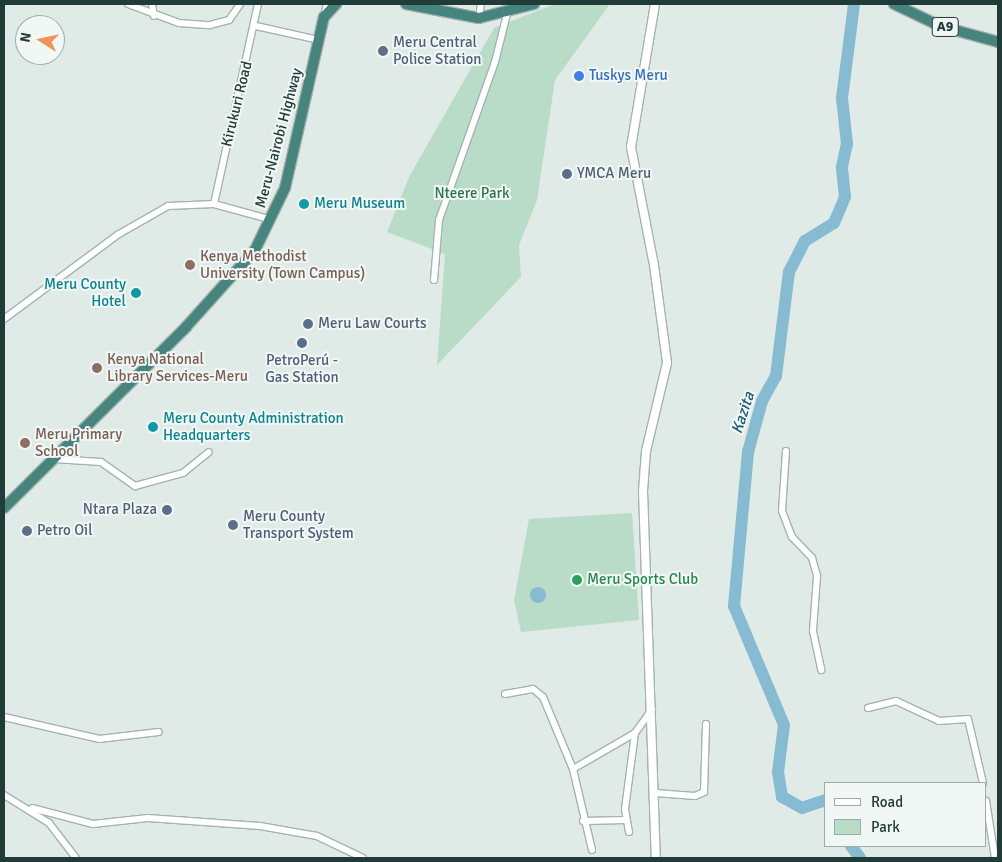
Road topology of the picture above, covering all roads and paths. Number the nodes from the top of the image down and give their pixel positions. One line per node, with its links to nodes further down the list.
1 (128, 4): 13 (street)
2 (152, 4): 13 (street)
3 (240, 4): 13 (street)
4 (258, 4): 16 (street, Kirukuri Road)
5 (327, 4): 14 (street)
6 (336, 4): 14 (highway)
7 (481, 4): 15 (street)
8 (534, 4): 12 (highway)
9 (655, 4): 30 (street)
10 (894, 4): 18 (highway, A9)
11 (412, 5): 15 (highway)
12 (507, 14): 15 (highway); 21 (street)
13 (154, 16)
14 (324, 17): 17 (highway, Meru-Nairobi Highway)
15 (479, 18)
16 (256, 26): 17 (street); 19 (street, Kirukuri Road)
17 (319, 40): 20 (highway, Meru-Nairobi Highway)
18 (998, 42)
19 (214, 204): 20 (street); 22 (street)
20 (272, 220): 25 (highway, Meru-Nairobi Highway)
21 (434, 280)
22 (4, 319)
23 (786, 451): 27 (street)
24 (209, 452): 25 (street)
25 (54, 459): 26 (highway, Meru-Nairobi Highway)
26 (4, 508)
27 (820, 670)
28 (505, 694): 35 (street)
29 (868, 708): 36 (street)
30 (653, 709): 34 (street); 37 (street)
31 (4, 717): 33 (street)
32 (706, 724): 37 (street)
33 (159, 732)
34 (635, 733): 35 (street); 41 (street)
35 (573, 769): 42 (street)
36 (983, 782)
37 (655, 793): 47 (street)
38 (4, 795): 40 (street)
39 (987, 807): 48 (street)
40 (32, 808): 45 (street); 46 (street)
41 (626, 820): 42 (street); 43 (street)
42 (583, 821): 44 (street)
43 (629, 832)
44 (592, 850)
45 (76, 858)
46 (363, 858)
47 (656, 858)
48 (995, 858)

